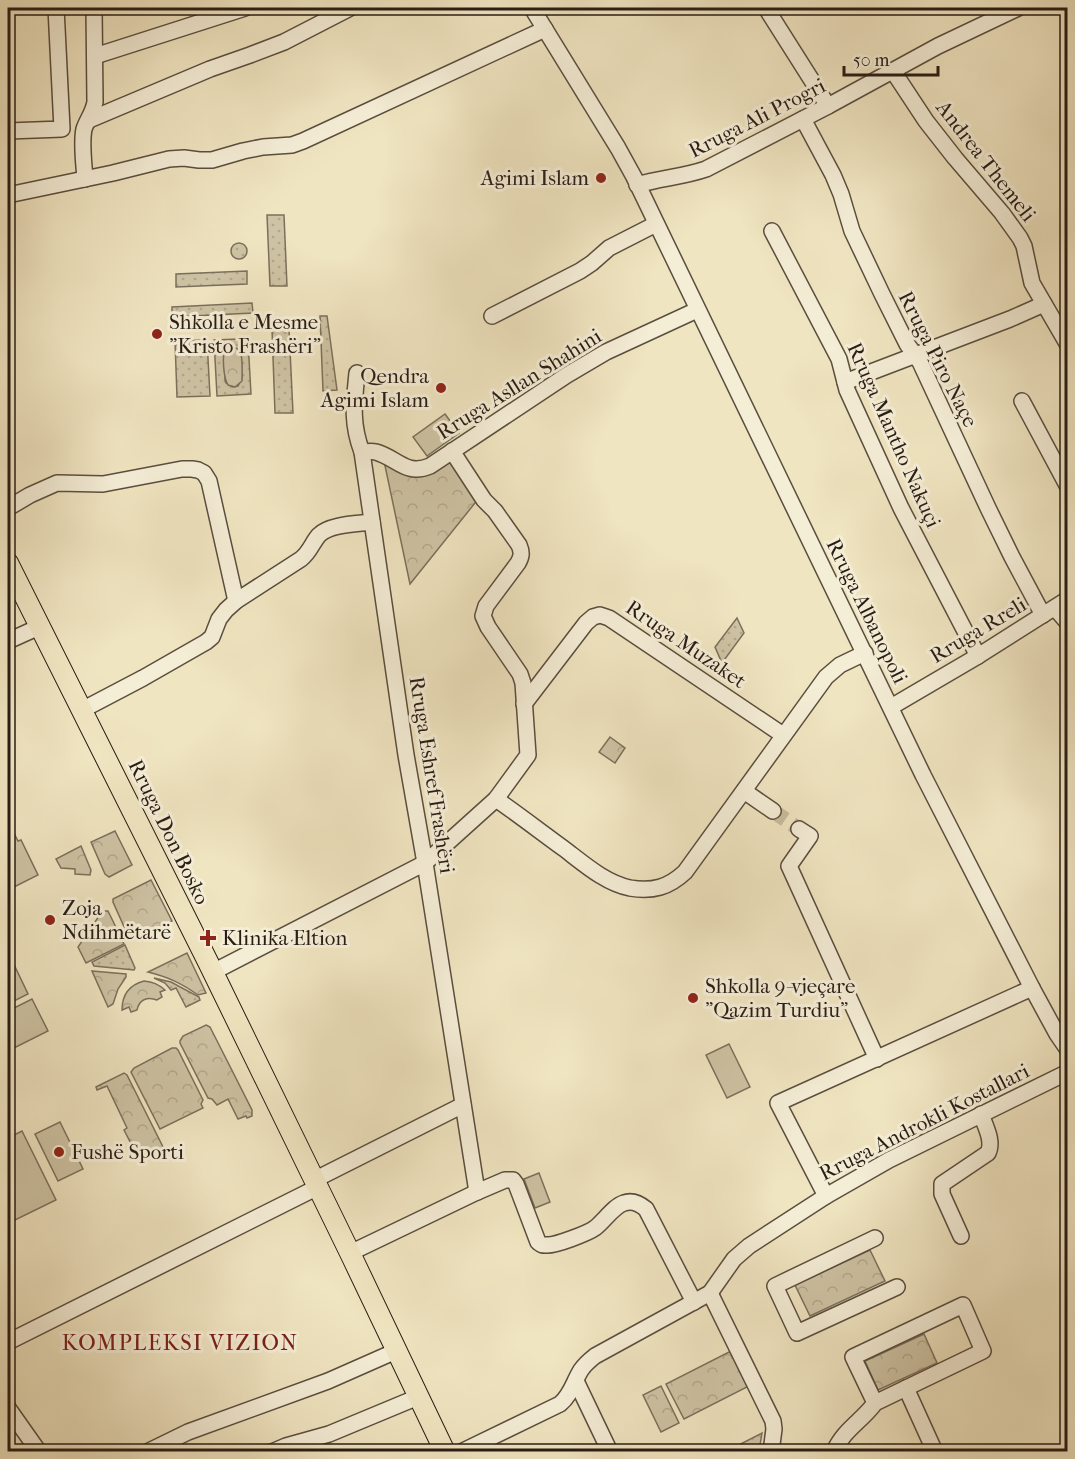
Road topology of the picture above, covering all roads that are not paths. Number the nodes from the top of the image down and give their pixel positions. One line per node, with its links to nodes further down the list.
1 (56, 8): 14 (street)
2 (94, 8): 9 (street)
3 (245, 8): 9 (street)
4 (350, 8): 13 (street)
5 (532, 8): 8 (street, Rruga Albanopoli)
6 (766, 8): 11 (street)
7 (1018, 8): 10 (street, Rruga Ali Progri)
8 (545, 29): 15 (street); 16 (street, Rruga Albanopoli)
9 (95, 56): 13 (street)
10 (893, 71): 11 (street, Rruga Ali Progri); 20 (street, Andrea Themeli)
11 (828, 106): 12 (street, Rruga Ali Progri)
12 (803, 119): 16 (street, Rruga Ali Progri); 24 (street, Rruga Piro Naçe)
13 (89, 120): 15 (street)
14 (8, 131)
15 (85, 179): 17 (street)
16 (638, 185): 18 (street, Rruga Albanopoli)
17 (8, 195)
18 (656, 224): 21 (street, Rruga Albanopoli); 22 (street)
19 (772, 231): 26 (street, Rruga Mantho Nakuçi)
20 (1044, 304): 23 (street, Andrea Themeli); 24 (street)
21 (698, 310): 28 (street, Rruga Asllan Shahini); 39 (street, Rruga Albanopoli)
22 (492, 316)
23 (1068, 345)
24 (916, 355): 26 (street); 35 (street, Rruga Piro Naçe)
25 (357, 373): 29 (street, Rruga Eshref Frashëri)
26 (845, 382): 40 (street, Rruga Mantho Nakuçi)
27 (1022, 401): 30 (street)
28 (452, 451): 29 (street, Rruga Asllan Shahini); 41 (street)
29 (362, 452): 32 (street, Rruga Eshref Frashëri)
30 (1068, 488)
31 (8, 508): 34 (street)
32 (372, 522): 34 (street); 49 (street, Rruga Eshref Frashëri)
33 (8, 564): 37 (main road, Rruga Don Bosko)
34 (236, 601): 43 (street)
35 (1055, 607): 36 (street, Rruga Rreli); 40 (street, Rruga Rreli)
36 (1068, 623)
37 (39, 627): 38 (street); 43 (main road, Rruga Don Bosko)
38 (8, 641)
39 (865, 653): 42 (street, Rruga Albanopoli); 44 (street)
40 (978, 656): 42 (street, Rruga Rreli)
41 (524, 704): 44 (street, Rruga Muzaket); 46 (street)
42 (891, 707): 51 (street, Rruga Albanopoli)
43 (82, 710): 50 (main road, Rruga Don Bosko)
44 (783, 735): 45 (street)
45 (744, 790): 46 (street); 47 (street)
46 (496, 799): 49 (street)
47 (773, 811)
48 (799, 829): 54 (street)
49 (425, 863): 50 (street); 56 (street, Rruga Eshref Frashëri)
50 (213, 972): 58 (main road, Rruga Don Bosko)
51 (1032, 988): 52 (street, Rruga Albanopoli); 54 (street)
52 (1062, 1032): 53 (street, Rruga Albanopoli)
53 (1068, 1050)
54 (877, 1059): 60 (street)
55 (1068, 1072): 57 (street, Rruga Androkli Kostallari)
56 (463, 1105): 58 (street); 59 (street, Rruga Eshref Frashëri)
57 (981, 1114): 60 (street, Rruga Androkli Kostallari); 61 (street)
58 (316, 1183): 63 (main road, Rruga Don Bosko); 67 (street)
59 (477, 1192): 63 (street); 66 (street)
60 (826, 1196): 65 (street, Rruga Androkli Kostallari)
61 (961, 1236)
62 (875, 1238): 64 (street)
63 (350, 1253): 68 (main road, Rruga Don Bosko)
64 (897, 1287)
65 (710, 1293): 66 (street, Rruga Androkli Kostallari); 80 (street)
66 (694, 1302): 69 (street, Rruga Androkli Kostallari)
67 (8, 1342)
68 (396, 1351): 71 (main road, Rruga Don Bosko); 75 (street)
69 (576, 1381): 78 (street, Rruga Androkli Kostallari); 79 (street)
70 (906, 1388): 72 (street); 72 (street); 82 (street)
71 (418, 1397): 76 (street); 77 (main road, Rruga Don Bosko)
72 (875, 1403): 81 (street)
73 (8, 1408): 74 (street)
74 (39, 1452)
75 (147, 1452)
76 (272, 1452)
77 (445, 1452)
78 (461, 1452)
79 (610, 1452)
80 (771, 1452)
81 (834, 1452)
82 (936, 1452)

